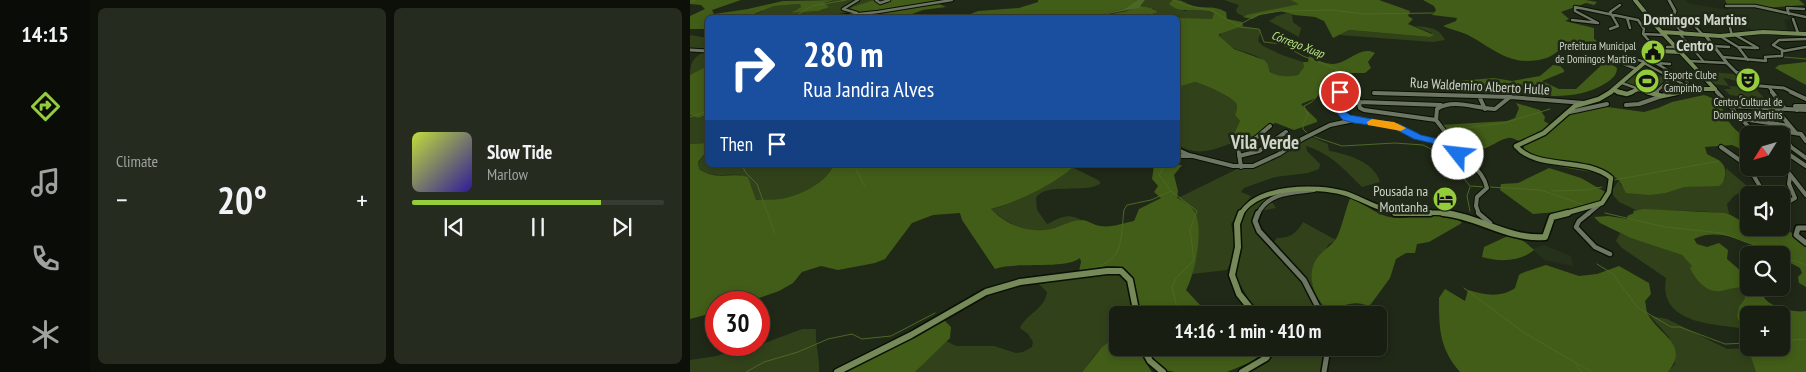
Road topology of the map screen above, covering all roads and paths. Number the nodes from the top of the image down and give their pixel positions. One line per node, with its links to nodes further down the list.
1 (858, 0): 10 (street)
2 (876, 0): 3 (street)
3 (889, 0)
4 (952, 0): 10 (street)
5 (1635, 0): 25 (main road)
6 (1669, 0): 22 (street)
7 (1620, 5): 13 (street)
8 (1726, 6): 11 (street)
9 (1804, 9): 11 (street)
10 (855, 14): 12 (street)
11 (1789, 14): 14 (street)
12 (847, 15)
13 (1612, 16): 15 (street); 17 (street); 21 (street)
14 (1806, 17)
15 (1627, 18): 20 (street); 24 (street)
16 (1793, 19): 23 (street)
17 (1572, 20)
18 (1728, 21): 28 (street)
19 (1708, 24): 27 (street)
20 (1630, 28)
21 (1610, 29)
22 (1681, 33): 25 (main road); 27 (main road); 37 (street)
23 (1798, 33): 26 (main road); 28 (main road)
24 (1643, 34): 25 (street); 41 (street)
25 (1664, 34): 33 (main road)
26 (1806, 34)
27 (1704, 35): 29 (main road); 32 (street)
28 (1733, 35): 29 (main road); 35 (street)
29 (1720, 36): 35 (street)
30 (1806, 39): 42 (street)
31 (1667, 46): 33 (street)
32 (1714, 46): 34 (street); 43 (street)
33 (1677, 47): 39 (main road)
34 (1729, 47)
35 (1738, 47): 44 (street)
36 (1806, 47): 42 (street)
37 (1693, 49): 39 (street); 47 (street)
38 (690, 50): 40 (street)
39 (1682, 50): 41 (main road); 45 (main road)
40 (705, 51)
41 (1658, 51): 46 (main road)
42 (1782, 51): 44 (street)
43 (1723, 57): 44 (street); 49 (street)
44 (1748, 60)
45 (1689, 61): 47 (street); 55 (main road)
46 (1646, 62): 48 (street); 51 (main road); 51 (street); 56 (street)
47 (1704, 62): 49 (street)
48 (1656, 63): 50 (street); 54 (street)
49 (1728, 63): 52 (street)
50 (1670, 64)
51 (1637, 70): 57 (main road)
52 (1736, 72): 53 (street); 59 (street)
53 (1753, 74)
54 (1678, 75): 55 (street); 56 (street); 58 (street)
55 (1702, 75): 62 (main road)
56 (1670, 77): 61 (street); 65 (street)
57 (1622, 83): 60 (street); 63 (main road)
58 (1688, 84)
59 (1769, 87): 71 (street); 82 (street)
60 (1636, 88): 63 (main road); 65 (main road)
61 (1692, 89): 62 (main road); 68 (main road)
62 (1715, 89): 78 (street)
63 (1613, 90): 73 (main road)
64 (1374, 93): 66 (street, Rua Waldemiro Alberto Hulle)
65 (1654, 94): 68 (main road)
66 (1457, 95): 67 (street, Rua Waldemiro Alberto Hulle); 76 (street)
67 (1479, 96): 69 (street, Rua Waldemiro Alberto Hulle); 83 (street)
68 (1662, 96): 77 (street)
69 (1510, 97): 73 (street, Rua Waldemiro Alberto Hulle); 83 (street)
70 (1741, 98): 79 (street)
71 (1806, 99)
72 (1360, 102): 75 (street); 87 (street); 88 (street)
73 (1585, 103): 84 (main road)
74 (1607, 104): 84 (street)
75 (1441, 105): 76 (street); 88 (street)
76 (1461, 105): 83 (street)
77 (1626, 105)
78 (1730, 106): 79 (street); 86 (street)
79 (1750, 107): 80 (street)
80 (1775, 108): 82 (street); 85 (street)
81 (1805, 108): 82 (street)
82 (1784, 109)
83 (1485, 110)
84 (1564, 114): 115 (main road)
85 (1781, 115): 89 (street); 92 (street)
86 (1742, 119): 89 (street); 91 (street)
87 (1354, 120): 97 (street); 107 (street)
88 (1436, 120): 97 (street)
89 (1775, 124): 92 (street)
90 (1270, 126): 104 (street)
91 (1748, 126)
92 (1790, 126): 95 (street)
93 (1286, 132): 104 (street)
94 (1790, 133): 95 (street)
95 (1796, 133): 96 (street)
96 (1806, 140)
97 (1440, 142): 117 (street)
98 (1790, 146): 105 (street)
99 (1721, 147): 109 (street)
100 (1180, 151): 103 (street)
101 (1790, 155): 106 (street)
102 (1180, 156): 103 (street)
103 (1194, 156): 107 (street)
104 (1239, 156): 107 (street)
105 (1805, 156)
106 (1806, 166)
107 (1240, 167)
108 (1790, 176): 110 (street); 113 (street)
109 (1760, 186)
110 (1790, 186)
111 (1790, 186): 114 (street)
112 (1316, 190): 117 (main road); 121 (main road); 122 (street)
113 (1806, 195)
114 (1790, 201)
115 (1602, 203): 117 (main road); 119 (street)
116 (1806, 228): 118 (street)
117 (1520, 234)
118 (1806, 243)
119 (1610, 254)
120 (1135, 306): 126 (main road)
121 (1250, 306)
122 (1317, 306)
123 (1147, 356): 127 (main road)
124 (1267, 356): 128 (main road)
125 (1327, 356): 129 (street)
126 (837, 372)
127 (1163, 372)
128 (1242, 372)
129 (1324, 372)

